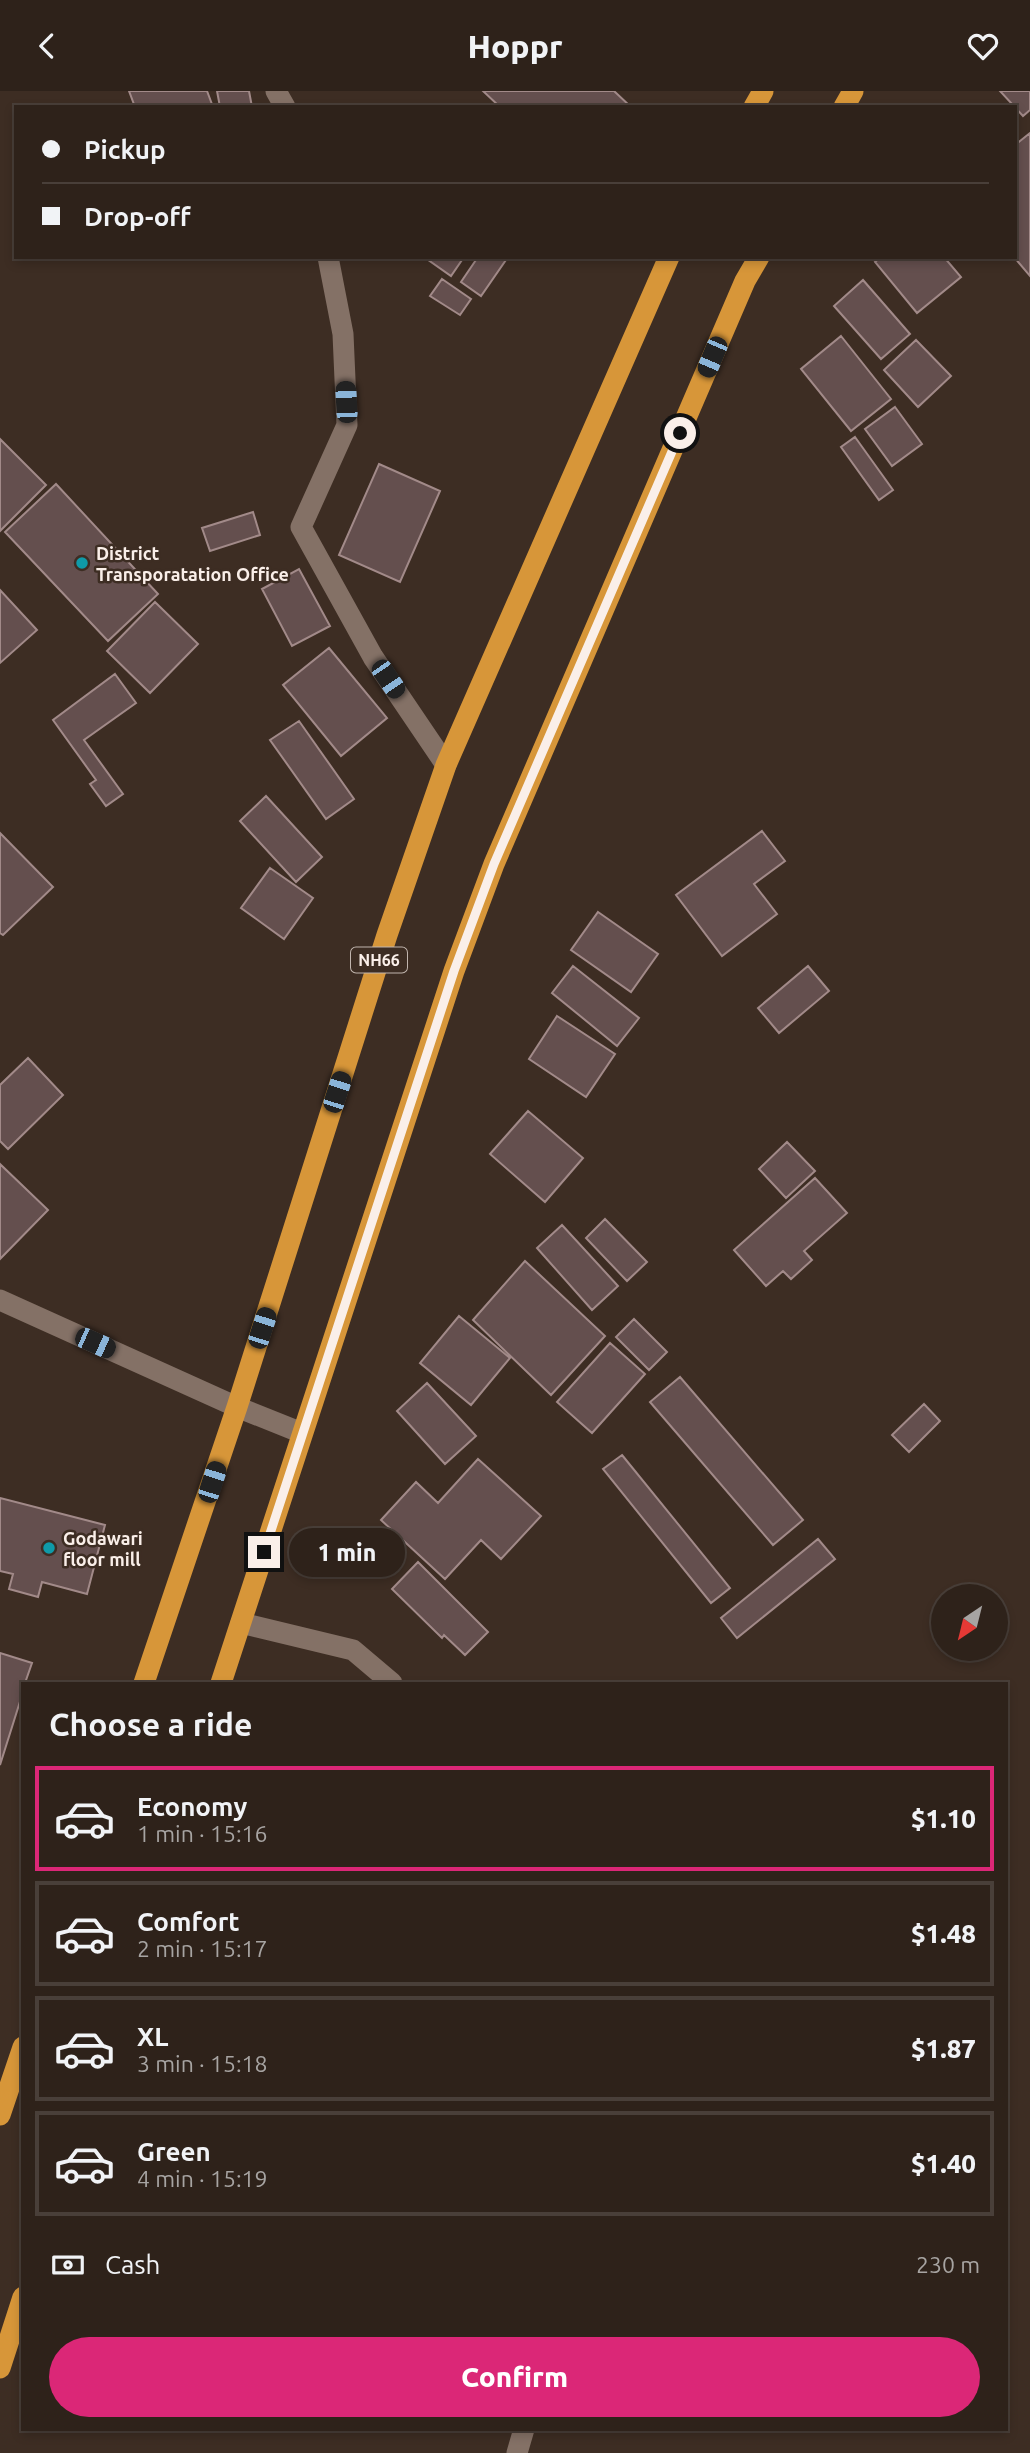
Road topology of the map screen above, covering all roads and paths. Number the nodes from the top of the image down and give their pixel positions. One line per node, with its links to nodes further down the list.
1 (328, 259): 4 (street)
2 (668, 259): 4 (highway, NH66)
3 (758, 259): 7 (highway)
4 (446, 765): 6 (highway, NH66)
5 (0, 1300): 6 (street)
6 (237, 1407): 7 (street); 9 (highway, NH66)
7 (302, 1433): 8 (highway)
8 (241, 1623): 10 (highway); 11 (street)
9 (144, 1682)
10 (221, 1682)
11 (391, 1682)
12 (21, 2053): 13 (highway)
13 (0, 2116)
14 (21, 2304): 15 (highway)
15 (0, 2368)
16 (523, 2431): 17 (street)
17 (517, 2453)

